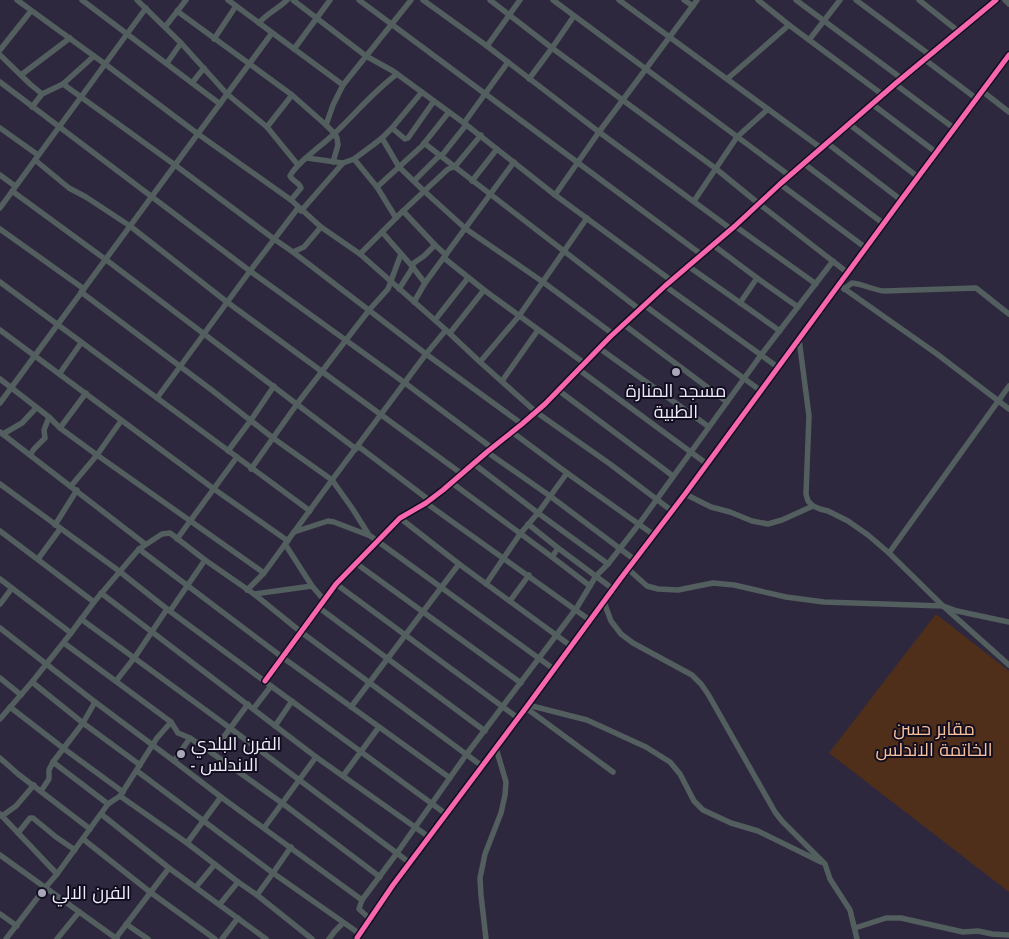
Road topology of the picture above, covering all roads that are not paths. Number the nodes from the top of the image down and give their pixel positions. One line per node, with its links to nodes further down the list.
1 (16, 0): 29 (street)
2 (82, 0): 40 (street)
3 (137, 0): 28 (street)
4 (186, 0): 30 (street)
5 (228, 0): 26 (street)
6 (288, 0): 35 (street)
7 (293, 0): 33 (street)
8 (330, 0): 33 (street)
9 (360, 0): 36 (street)
10 (410, 0): 36 (street)
11 (424, 0): 48 (street)
12 (490, 0): 31 (street)
13 (520, 0): 31 (street)
14 (553, 0): 32 (street)
15 (619, 0): 42 (street)
16 (684, 0): 27 (street)
17 (697, 0): 27 (street)
18 (758, 0): 37 (street)
19 (796, 0): 34 (street)
20 (840, 0): 34 (street)
21 (856, 0): 54 (street)
22 (919, 0): 39 (street)
23 (996, 0): 39 (street)
24 (1005, 0): 25 (street)
25 (1009, 4)
26 (236, 6): 35 (street); 44 (street)
27 (693, 6): 42 (street)
28 (146, 8): 38 (street); 40 (street)
29 (31, 11): 43 (street); 47 (street)
30 (177, 11): 38 (street); 44 (street)
31 (510, 15): 48 (street); 49 (street)
32 (574, 16): 49 (street); 61 (street)
33 (316, 18): 50 (street); 53 (street)
34 (824, 22): 45 (street); 65 (street)
35 (259, 24): 41 (street)
36 (391, 24): 53 (street); 76 (street)
37 (789, 25): 45 (street); 66 (street)
38 (165, 27): 46 (street)
39 (958, 30): 54 (street)
40 (128, 33): 57 (street); 58 (street)
41 (272, 33): 50 (street); 59 (street)
42 (669, 36): 61 (street); 66 (street)
43 (70, 38): 52 (street); 63 (street)
44 (214, 39): 59 (street)
45 (809, 40): 78 (street)
46 (181, 43): 57 (street); 60 (street)
47 (1, 46)
48 (487, 46): 56 (street)
49 (552, 48): 64 (street); 81 (street)
50 (294, 49): 71 (street)
51 (0, 55): 63 (street)
52 (94, 56): 58 (street); 69 (street)
53 (366, 56): 62 (street); 71 (street)
54 (927, 57): 65 (street); 80 (street)
55 (1009, 57): 72 (street)
56 (508, 62): 64 (street); 76 (street)
57 (167, 63): 68 (street)
58 (105, 64): 79 (street); 98 (street)
59 (249, 64): 75 (street); 77 (street)
60 (204, 68): 68 (street); 75 (street)
61 (646, 68): 81 (street); 101 (street)
62 (397, 74): 73 (street); 99 (street)
63 (21, 75): 74 (street)
64 (529, 78): 97 (street)
65 (902, 78): 70 (street)
66 (727, 79): 86 (street)
67 (0, 82): 85 (street)
68 (192, 83): 83 (street)
69 (63, 84): 74 (street); 79 (street)
70 (895, 84): 78 (street); 96 (street)
71 (343, 85): 91 (street)
72 (982, 91): 80 (street); 88 (street)
73 (422, 92): 82 (street); 95 (street)
74 (42, 94): 85 (street)
75 (227, 94): 83 (street); 92 (street)
76 (485, 94): 89 (street); 115 (street)
77 (292, 95): 91 (street); 92 (street)
78 (882, 95): 84 (street)
79 (81, 97): 94 (street); 117 (street)
80 (977, 99): 96 (street)
81 (622, 100): 97 (street); 121 (street)
82 (434, 102): 87 (street); 95 (street)
83 (220, 104): 98 (street)
84 (872, 104): 90 (street); 107 (street)
85 (32, 107): 94 (street)
86 (768, 109): 101 (street); 105 (street)
87 (449, 112): 89 (street); 104 (street)
88 (1009, 112)
89 (465, 124): 100 (street); 108 (street)
90 (849, 124): 103 (street); 124 (street)
91 (326, 125): 99 (street)
92 (267, 127): 118 (street)
93 (0, 128): 109 (street)
94 (59, 128): 109 (street); 133 (street)
95 (392, 128): 102 (street)
96 (955, 129): 107 (street)
97 (599, 132): 115 (street); 135 (street)
98 (198, 134): 117 (street); 134 (street)
99 (335, 134): 110 (street); 112 (street)
100 (480, 136): 106 (street); 120 (street)
101 (737, 137): 121 (street); 123 (street)
102 (382, 138): 111 (street); 119 (street)
103 (827, 143): 105 (street); 136 (street)
104 (424, 144): 108 (street); 119 (street)
105 (821, 148): 116 (street)
106 (497, 149): 113 (street); 126 (street)
107 (937, 153): 124 (street)
108 (441, 156): 120 (street); 125 (street)
109 (36, 158): 129 (street); 144 (street)
110 (307, 158): 112 (street); 118 (street)
111 (354, 158): 114 (street); 128 (street)
112 (333, 162): 114 (street)
113 (514, 162): 131 (street); 132 (street)
114 (343, 163): 139 (street)
115 (578, 163): 132 (street); 158 (street)
116 (803, 163): 123 (street); 143 (street)
117 (175, 165): 133 (street); 150 (street)
118 (298, 165): 134 (street)
119 (399, 167): 125 (street); 128 (street)
120 (454, 167): 126 (street); 130 (street)
121 (716, 168): 135 (street); 137 (street)
122 (0, 175): 129 (street)
123 (790, 176): 127 (street)
124 (918, 177): 136 (street)
125 (414, 180): 130 (street)
126 (472, 181): 131 (street)
127 (780, 184): 137 (street); 153 (street)
128 (377, 187): 141 (street)
129 (13, 189): 138 (street); 160 (street)
130 (424, 191): 140 (street); 147 (street)
131 (490, 195): 147 (street); 154 (street)
132 (555, 195): 142 (street)
133 (152, 196): 144 (street); 164 (street)
134 (290, 200): 139 (street)
135 (694, 200): 146 (street)
136 (901, 200): 143 (street)
137 (758, 203): 146 (street); 161 (street)
138 (0, 208)
139 (300, 209): 145 (street); 150 (street)
140 (403, 211): 141 (street); 151 (street)
141 (396, 218): 149 (street)
142 (586, 218): 154 (street); 169 (street)
143 (884, 224): 153 (street)
144 (130, 226): 160 (street); 179 (street)
145 (321, 227): 155 (street); 156 (street)
146 (733, 227): 152 (street); 173 (street)
147 (466, 228): 159 (street); 171 (street)
148 (0, 229): 178 (street)
149 (382, 232): 156 (street); 157 (street)
150 (274, 239): 155 (street); 164 (street)
151 (435, 245): 159 (street); 162 (street)
152 (713, 245): 158 (street); 167 (street)
153 (866, 248): 165 (street)
154 (564, 251): 171 (street); 185 (street)
155 (293, 252): 184 (street)
156 (360, 254): 168 (street)
157 (401, 254): 162 (street); 168 (street)
158 (702, 255): 163 (street)
159 (445, 256): 166 (street); 172 (street)
160 (105, 259): 178 (street); 195 (street)
161 (833, 261): 165 (street); 173 (street)
162 (412, 266): 172 (street); 176 (street)
163 (688, 266): 169 (street); 181 (street)
164 (250, 271): 179 (street); 198 (street)
165 (848, 273): 175 (street)
166 (468, 278): 177 (street); 188 (street)
167 (757, 278): 181 (street); 183 (street)
168 (390, 281): 176 (street); 184 (street)
169 (672, 281): 174 (street)
170 (0, 282): 189 (street)
171 (542, 282): 187 (street); 196 (street)
172 (425, 283): 180 (street)
173 (816, 284): 183 (street)
174 (665, 286): 182 (street); 203 (street)
175 (841, 287): 186 (street); 197 (street); 222 (street)
176 (399, 289): 180 (street)
177 (484, 290): 187 (street); 194 (street)
178 (82, 291): 189 (street); 206 (street)
179 (227, 302): 195 (street); 209 (street)
180 (414, 302): 188 (street)
181 (740, 302): 193 (street)
182 (644, 305): 185 (street); 211 (street)
183 (798, 307): 193 (street)
184 (370, 309): 198 (street); 201 (street)
185 (639, 310): 190 (street)
186 (1009, 314)
187 (519, 316): 192 (street); 204 (street)
188 (435, 320): 194 (street)
189 (57, 324): 199 (street); 202 (street)
190 (623, 324): 196 (street); 223 (street)
191 (0, 330): 202 (street)
192 (538, 330): 205 (street); 213 (street)
193 (780, 331): 203 (street)
194 (448, 332): 201 (street); 204 (street)
195 (204, 334): 206 (street); 215 (street)
196 (613, 334): 200 (street)
197 (799, 339): 207 (street); 261 (street)
198 (346, 340): 209 (street); 214 (street)
199 (81, 343): 210 (street); 221 (street)
200 (599, 348): 205 (street); 234 (street)
201 (426, 354): 214 (street); 233 (street)
202 (35, 355): 210 (street); 217 (street)
203 (761, 355): 207 (street); 211 (street)
204 (480, 362): 213 (street)
205 (584, 363): 208 (street)
206 (180, 367): 221 (street); 232 (street)
207 (779, 368): 219 (street)
208 (578, 369): 218 (street); 242 (street)
209 (322, 371): 225 (street); 229 (street)
210 (60, 373): 220 (street)
211 (744, 378): 219 (street); 223 (street)
212 (0, 379): 217 (street)
213 (502, 381): 228 (street)
214 (405, 383): 229 (street); 240 (street)
215 (274, 386): 225 (street); 232 (street)
216 (1009, 386): 222 (street)
217 (11, 387): 224 (street); 226 (street)
218 (558, 390): 228 (street); 251 (street)
219 (761, 391): 247 (street)
220 (86, 393): 231 (street); 235 (street)
221 (157, 398): 241 (street)
222 (998, 400): 227 (street); 282 (street)
223 (727, 402): 234 (street)
224 (0, 403)
225 (297, 404): 238 (street); 239 (street)
226 (36, 408): 230 (street); 237 (street)
227 (1009, 409)
228 (536, 412): 233 (street); 259 (street)
229 (381, 415): 239 (street); 250 (street)
230 (49, 418): 235 (street); 243 (street)
231 (121, 420): 244 (street); 256 (street)
232 (251, 420): 238 (street); 241 (street)
233 (522, 424): 236 (street)
234 (709, 427): 242 (street)
235 (60, 428): 244 (street)
236 (512, 432): 240 (street); 249 (street)
237 (1, 433): 243 (street)
238 (273, 438): 248 (street); 252 (street)
239 (357, 447): 252 (street); 260 (street)
240 (490, 450): 246 (street); 258 (street)
241 (228, 451): 245 (street)
242 (691, 452): 247 (street); 251 (street)
243 (30, 455): 255 (street)
244 (97, 455): 255 (street); 266 (street)
245 (237, 458): 248 (street); 256 (street)
246 (474, 464): 250 (street); 264 (street)
247 (706, 464): 257 (street)
248 (251, 468): 262 (street)
249 (567, 473): 258 (street); 268 (street)
250 (462, 474): 253 (street)
251 (673, 476): 259 (street)
252 (332, 480): 262 (street); 273 (street)
253 (452, 483): 260 (street); 272 (street)
254 (0, 484): 269 (street)
255 (74, 488): 269 (street); 278 (street)
256 (214, 489): 266 (street); 277 (street)
257 (685, 494): 261 (street); 263 (street)
258 (550, 496): 264 (street); 280 (street)
259 (657, 499): 263 (street); 268 (street)
260 (428, 501): 265 (street); 285 (street)
261 (813, 506): 282 (street)
262 (310, 511): 271 (street)
263 (672, 511): 274 (street)
264 (538, 513): 267 (street); 290 (street)
265 (400, 518): 276 (street); 289 (street)
266 (191, 521): 275 (street); 293 (street)
267 (528, 524): 272 (street); 279 (street)
268 (639, 524): 274 (street); 280 (street)
269 (57, 527): 284 (street); 292 (street)
270 (0, 531): 284 (street)
271 (294, 532): 273 (street); 277 (street)
272 (520, 534): 283 (street); 285 (street)
273 (369, 535): 276 (street)
274 (654, 535): 287 (street)
275 (178, 539): 278 (street); 286 (street)
276 (378, 541): 288 (street); 303 (street)
277 (287, 542): 293 (street); 300 (street)
278 (145, 544): 281 (street)
279 (558, 548): 283 (street); 295 (street)
280 (620, 548): 287 (street); 290 (street)
281 (138, 549): 292 (street); 299 (street)
282 (889, 554): 313 (street)
283 (552, 557): 301 (street)
284 (38, 559): 310 (street)
285 (503, 559): 294 (street); 298 (street)
286 (205, 560): 299 (street); 305 (street)
287 (635, 560): 291 (street)
288 (357, 564): 297 (street); 317 (street)
289 (459, 564): 298 (street); 303 (street)
290 (608, 564): 295 (street)
291 (628, 569): 304 (street); 313 (street)
292 (119, 571): 306 (street); 316 (street)
293 (264, 573): 305 (street)
294 (529, 575): 309 (street); 315 (street)
295 (596, 576): 301 (street); 304 (street)
296 (0, 580): 302 (street)
297 (336, 584): 308 (street); 326 (street)
298 (486, 584): 309 (street)
299 (187, 585): 316 (street); 330 (street)
300 (312, 586): 307 (street); 308 (street)
301 (590, 586): 315 (street)
302 (12, 588): 312 (street); 324 (street)
303 (441, 588): 317 (street); 331 (street)
304 (613, 589): 311 (street)
305 (247, 590): 307 (street)
306 (101, 593): 310 (street); 322 (street)
307 (254, 594): 323 (street)
308 (324, 600): 314 (street)
309 (510, 601): 325 (street)
310 (94, 602): 318 (street)
311 (604, 602): 319 (street); 400 (street)
312 (0, 604)
313 (943, 606): 320 (street); 334 (street)
314 (318, 607): 323 (street); 332 (street)
315 (576, 609): 319 (street); 325 (street)
316 (169, 610): 322 (street); 341 (street)
317 (424, 612): 326 (street); 340 (street)
318 (81, 619): 324 (street); 329 (street)
319 (591, 621): 328 (street)
320 (1009, 622)
321 (0, 628): 333 (street)
322 (151, 632): 329 (street); 345 (street)
323 (301, 632): 330 (street); 339 (street)
324 (71, 633): 327 (street)
325 (557, 635): 328 (street); 331 (street)
326 (406, 636): 332 (street); 346 (street)
327 (64, 643): 333 (street); 338 (street)
328 (571, 646): 335 (street)
329 (134, 657): 338 (street); 356 (street)
330 (282, 657): 341 (street); 348 (street)
331 (539, 658): 335 (street); 340 (street)
332 (387, 659): 339 (street); 358 (street)
333 (46, 665): 337 (street); 344 (street)
334 (1009, 665)
335 (555, 670): 349 (street)
336 (0, 678): 342 (street)
337 (32, 682): 342 (street); 354 (street)
338 (116, 682): 353 (street)
339 (370, 683): 348 (street); 365 (street)
340 (521, 683): 346 (street)
341 (268, 684): 343 (street); 350 (street)
342 (21, 695): 347 (street)
343 (292, 701): 355 (street); 363 (street)
344 (95, 702): 354 (street); 360 (street)
345 (248, 704): 350 (street); 356 (street)
346 (504, 706): 351 (street); 358 (street)
347 (10, 707): 352 (street); 361 (street)
348 (351, 707): 357 (street)
349 (527, 707): 351 (street); 372 (street); 400 (street)
350 (254, 708): 355 (street)
351 (518, 718): 362 (street)
352 (0, 719)
353 (171, 722): 359 (street); 360 (street)
354 (83, 723): 361 (street); 371 (street)
355 (275, 726): 366 (street)
356 (230, 728): 364 (street); 375 (street)
357 (379, 728): 363 (street); 374 (street)
358 (485, 731): 365 (street)
359 (190, 738): 364 (street); 368 (street)
360 (153, 746): 368 (street); 371 (street)
361 (63, 748): 369 (street); 378 (street)
362 (496, 748): 370 (street); 433 (street)
363 (361, 752): 373 (street); 381 (street)
364 (212, 753): 380 (street)
365 (466, 755): 370 (street); 374 (street)
366 (316, 757): 373 (street); 375 (street)
367 (1, 759): 376 (street)
368 (174, 761): 379 (street)
369 (53, 762): 377 (street); 382 (street)
370 (482, 766): 384 (street)
371 (139, 768): 378 (street); 386 (street)
372 (613, 772)
373 (343, 776): 387 (street)
374 (450, 778): 381 (street)
375 (300, 780): 380 (street); 396 (street)
376 (34, 785): 377 (street); 385 (street)
377 (42, 791): 389 (street)
378 (122, 794): 382 (street); 393 (street)
379 (221, 797): 386 (street); 388 (street)
380 (282, 803): 388 (street); 404 (street)
381 (432, 803): 384 (street); 387 (street)
382 (108, 804): 383 (street)
383 (101, 814): 389 (street); 401 (street)
384 (446, 814): 391 (street)
385 (1, 815): 390 (street)
386 (204, 821): 393 (street); 402 (street)
387 (415, 827): 391 (street); 396 (street)
388 (264, 828): 394 (street)
389 (90, 829): 392 (street)
390 (18, 833): 395 (street); 403 (street)
391 (429, 837): 398 (street)
392 (83, 839): 395 (street); 408 (street)
393 (187, 843): 399 (street)
394 (291, 847): 402 (street); 410 (street)
395 (75, 850): 403 (street)
396 (397, 853): 398 (street); 404 (street)
397 (0, 855): 407 (street)
398 (410, 863): 415 (street)
399 (215, 864): 405 (street); 406 (street)
400 (825, 864): 419 (street)
401 (169, 868): 406 (street); 408 (street)
402 (274, 873): 409 (street); 416 (street)
403 (57, 874): 407 (street)
404 (380, 877): 410 (street)
405 (238, 882): 409 (street); 411 (street)
406 (196, 887): 411 (street)
407 (45, 888): 412 (street); 418 (street)
408 (150, 892): 417 (street); 428 (street)
409 (257, 894): 431 (street)
410 (362, 900): 415 (street)
411 (220, 904): 414 (street)
412 (79, 912): 420 (street); 425 (street)
413 (0, 914): 418 (street)
414 (238, 918): 429 (street); 430 (street)
415 (370, 919): 422 (street)
416 (343, 923): 422 (street); 432 (street)
417 (126, 924): 424 (street); 427 (street)
418 (17, 926): 423 (street)
419 (855, 928): 421 (street); 434 (street)
420 (109, 933): 424 (street); 426 (street)
421 (1009, 936)
422 (358, 937)
423 (9, 938)
424 (116, 938)
425 (56, 939)
426 (104, 939)
427 (148, 939)
428 (215, 939)
429 (222, 939)
430 (266, 939)
431 (312, 939)
432 (329, 939)
433 (486, 939)
434 (857, 939)

